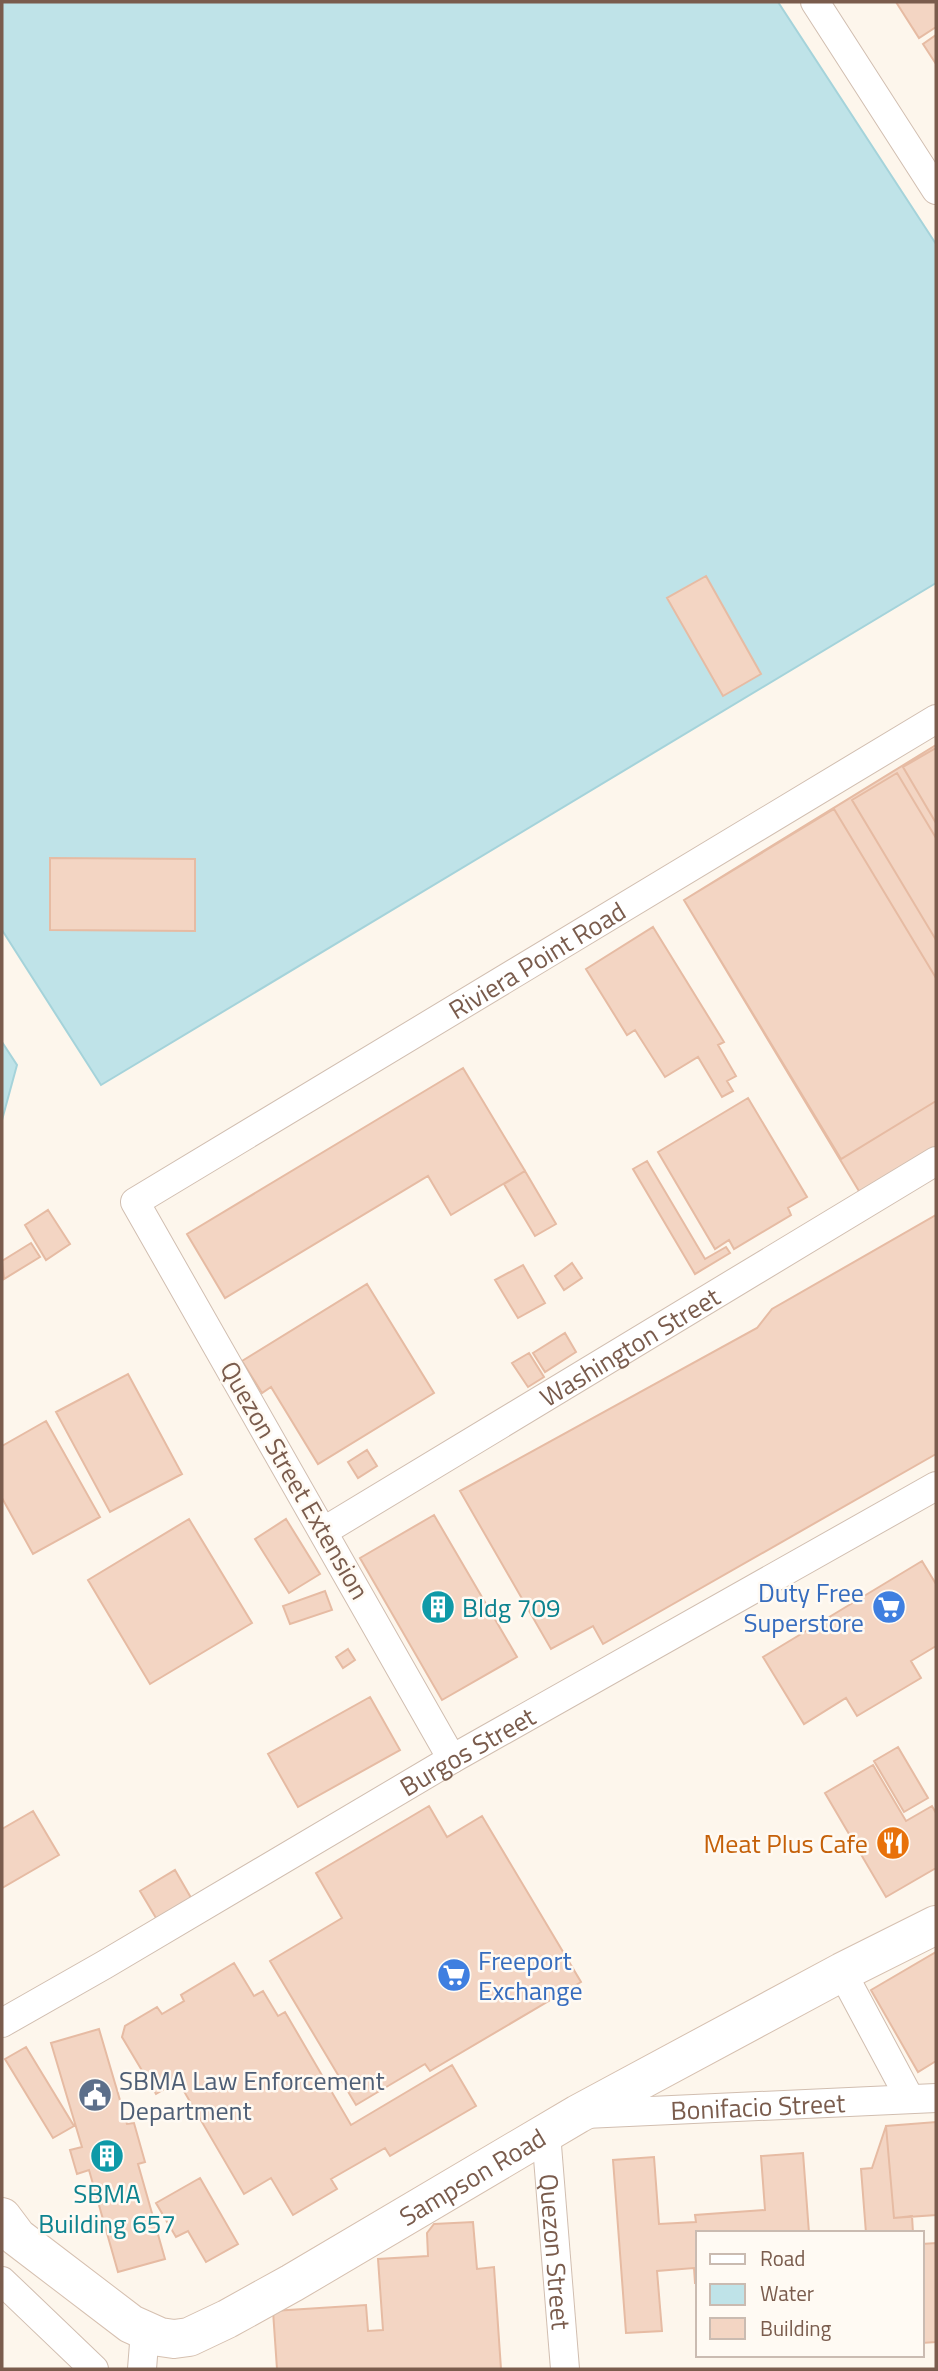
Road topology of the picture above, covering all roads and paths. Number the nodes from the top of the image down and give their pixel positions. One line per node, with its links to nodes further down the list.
1 (815, 2): 2 (street)
2 (936, 190)
3 (936, 719): 5 (street, Riviera Point Road)
4 (936, 1161): 7 (street, Washington Street)
5 (135, 1202): 7 (street, Quezon Street Extension)
6 (936, 1486): 8 (street, Burgos Street)
7 (324, 1531): 8 (street, Quezon Street Extension)
8 (452, 1759): 11 (street, Burgos Street)
9 (936, 1925): 10 (main road, Sampson Road)
10 (842, 1972): 12 (street); 13 (main road, Sampson Road)
11 (2, 2023)
12 (923, 2098): 13 (street, Bonifacio Street)
13 (578, 2114): 14 (main road, Sampson Road)
14 (546, 2133): 17 (main road, Sampson Road); 20 (street, Quezon Street)
15 (7, 2229): 17 (main road, Sampson Road)
16 (2, 2281): 18 (street)
17 (145, 2331): 19 (street)
18 (94, 2369)
19 (142, 2369)
20 (565, 2369)

